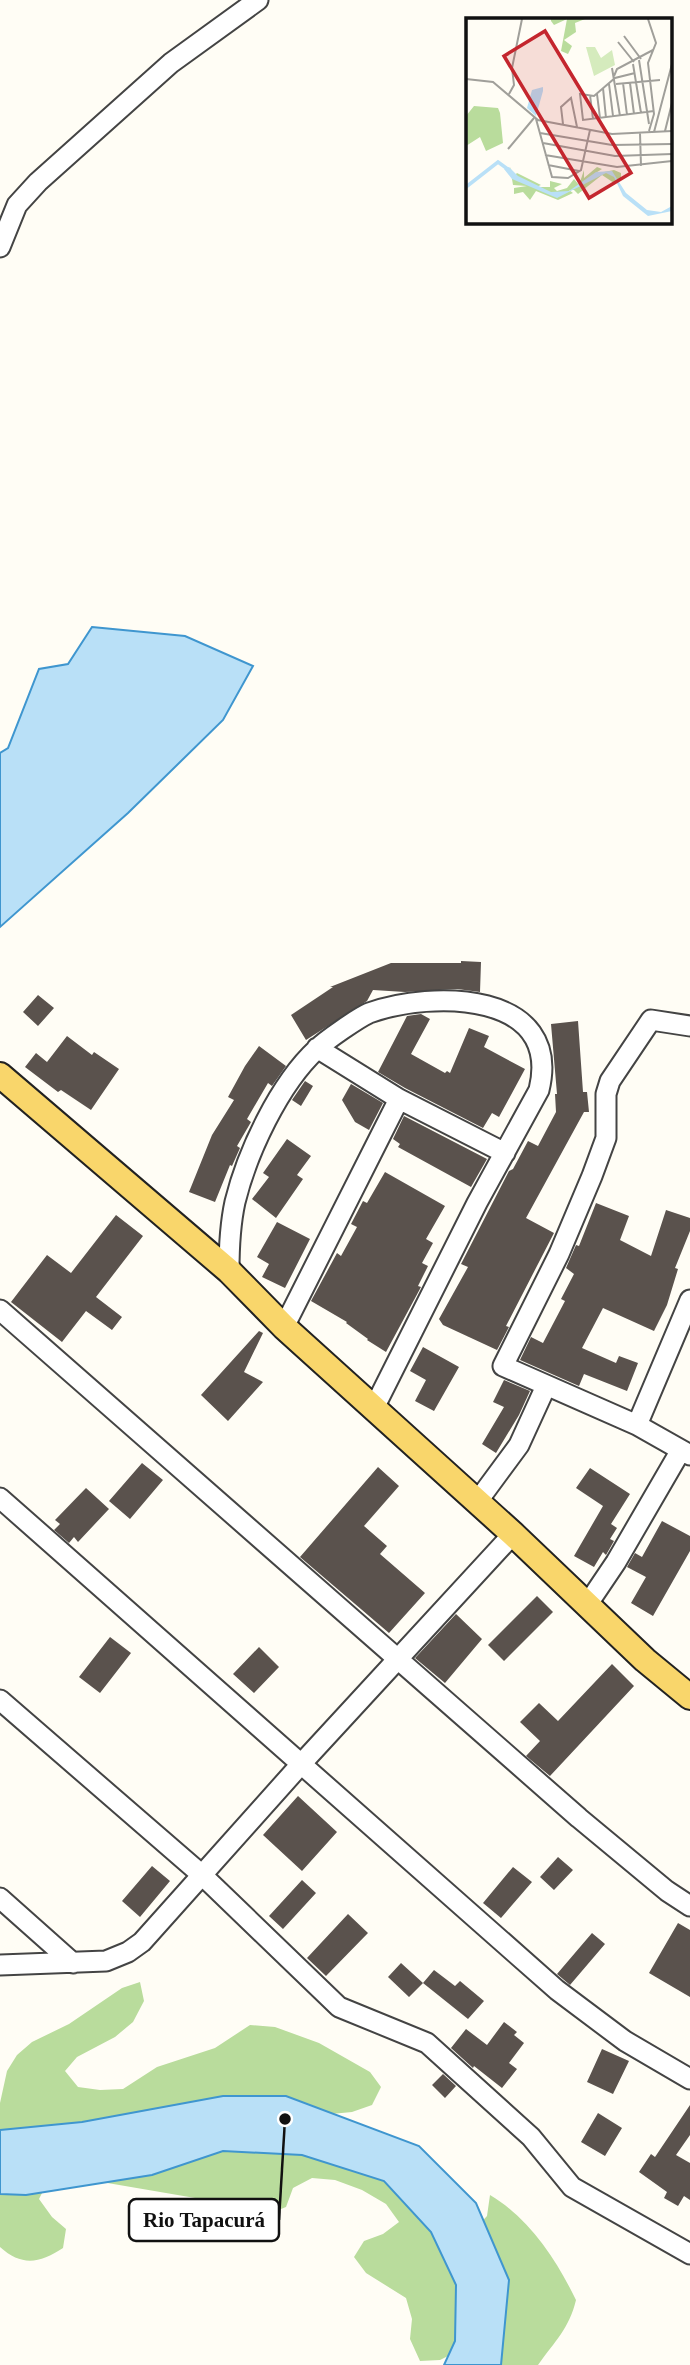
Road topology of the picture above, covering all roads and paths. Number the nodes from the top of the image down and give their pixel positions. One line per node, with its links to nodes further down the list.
1 (258, 0): 2 (street)
2 (0, 247)
3 (690, 1026): 12 (street)
4 (317, 1048): 6 (street); 7 (street); 8 (street)
5 (0, 1075): 8 (main road)
6 (399, 1099): 7 (street); 11 (street)
7 (505, 1153): 13 (street)
8 (229, 1271): 11 (main road)
9 (690, 1300): 14 (street)
10 (0, 1310): 20 (street)
11 (284, 1326): 13 (main road)
12 (546, 1386): 14 (street); 17 (street)
13 (374, 1408): 17 (main road)
14 (637, 1426): 15 (street)
15 (686, 1453): 19 (street)
16 (0, 1498): 23 (street)
17 (477, 1502): 18 (main road)
18 (513, 1534): 19 (main road); 20 (street)
19 (587, 1605): 21 (main road)
20 (398, 1660): 23 (street); 26 (street)
21 (690, 1698)
22 (0, 1700): 24 (street)
23 (302, 1763): 24 (street); 29 (street)
24 (202, 1875): 27 (street); 30 (street)
25 (0, 1898): 27 (street)
26 (690, 1906)
27 (73, 1963): 28 (street)
28 (0, 1965)
29 (690, 2079)
30 (690, 2254)

